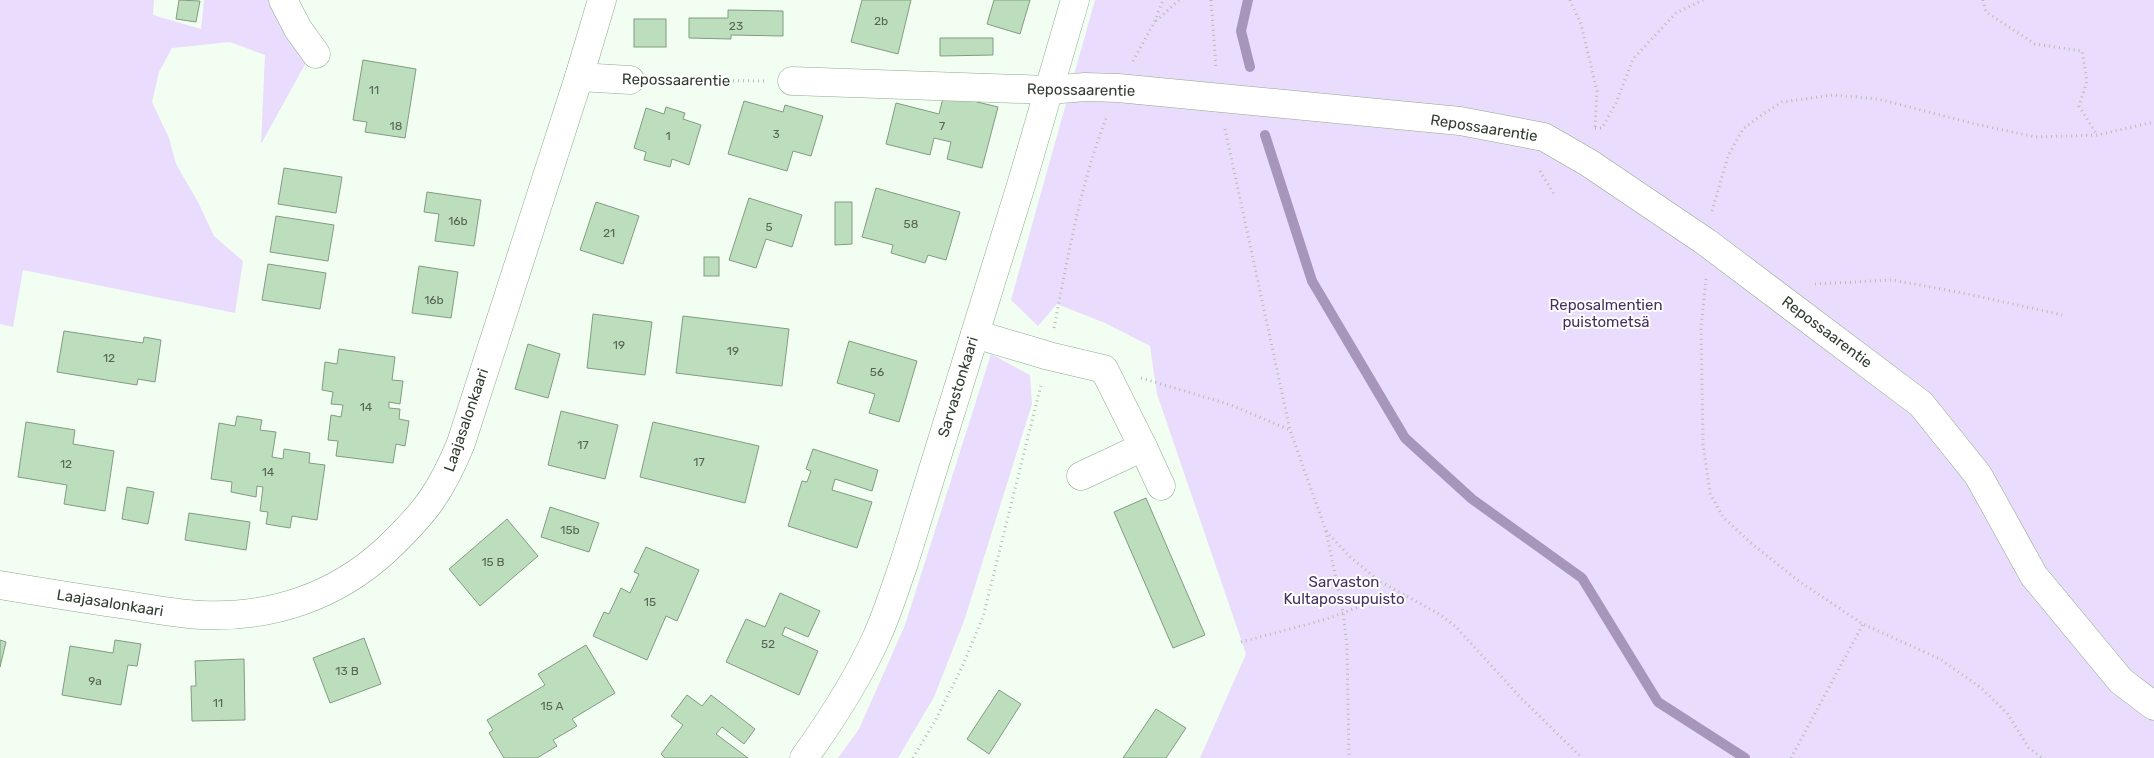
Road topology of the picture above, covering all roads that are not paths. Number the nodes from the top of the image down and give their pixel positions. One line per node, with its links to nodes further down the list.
1 (283, 0): 4 (street)
2 (602, 0): 5 (street, Laajasalonkaari)
3 (1075, 0): 8 (street, Sarvastonkaari)
4 (316, 54)
5 (579, 77): 6 (street, Repossaarentie); 13 (street, Laajasalonkaari)
6 (630, 80)
7 (792, 81): 8 (street, Repossaarentie)
8 (1049, 90): 9 (street, Sarvastonkaari); 14 (street, Repossaarentie)
9 (975, 334): 10 (street); 15 (street, Sarvastonkaari)
10 (1143, 447): 11 (street); 12 (street)
11 (1081, 476)
12 (1161, 486)
13 (0, 585)
14 (2154, 706)
15 (804, 758)

